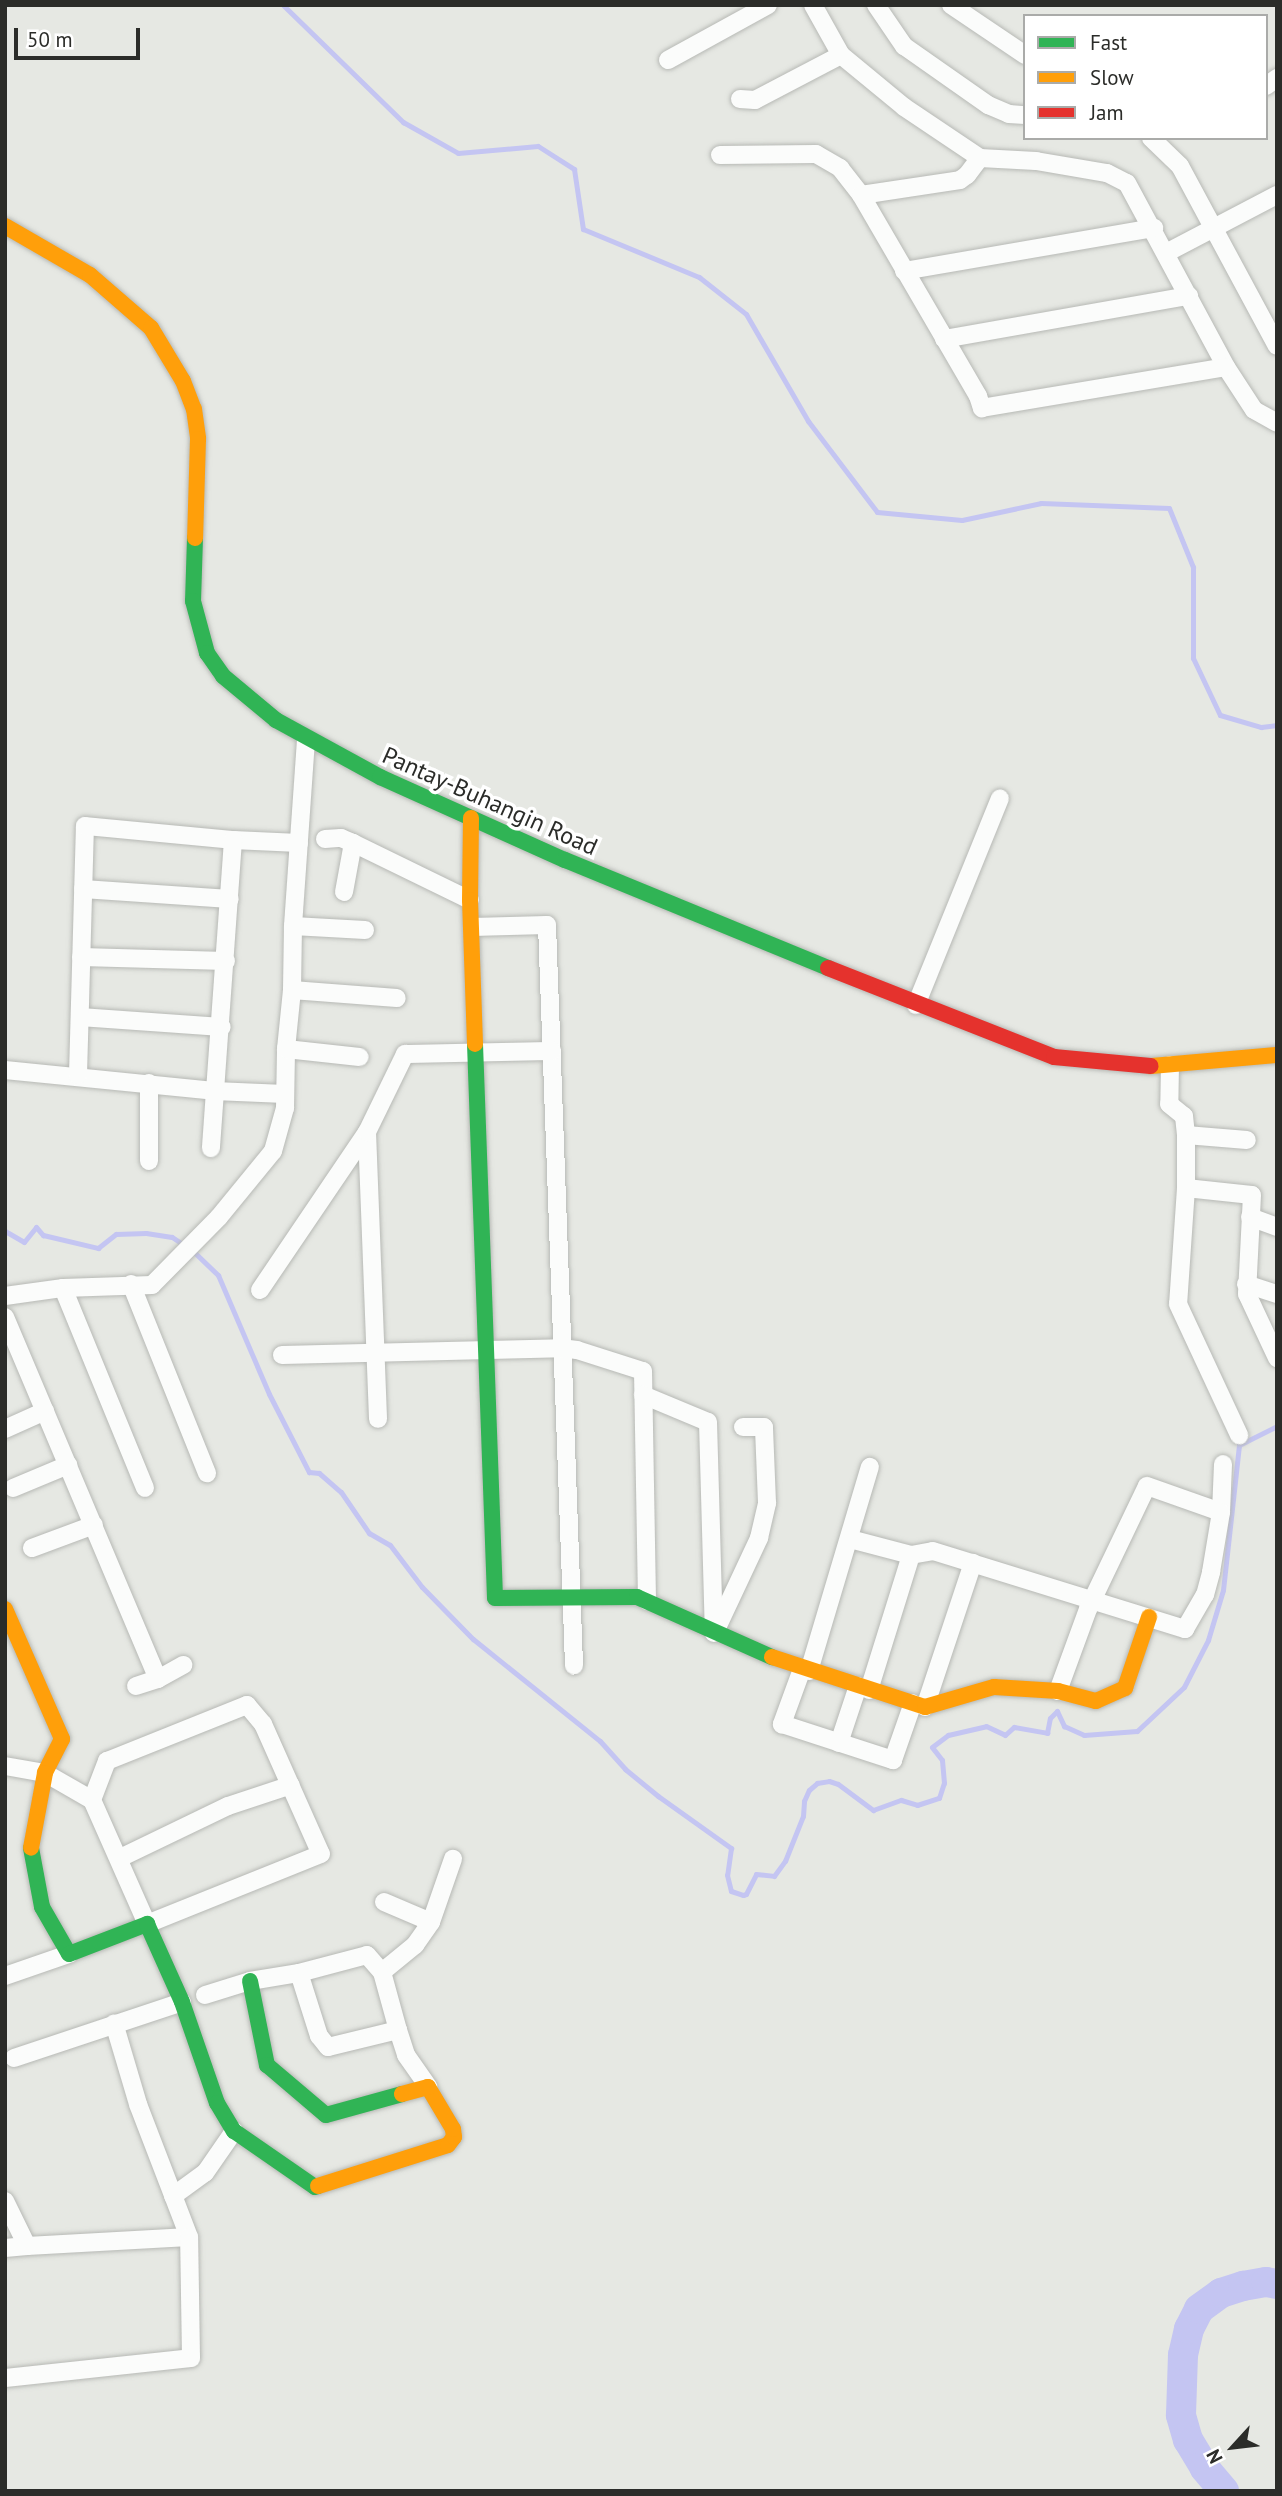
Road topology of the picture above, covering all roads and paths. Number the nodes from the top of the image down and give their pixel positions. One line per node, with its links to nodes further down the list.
1 (768, 5): 8 (street)
2 (813, 5): 7 (street)
3 (876, 5): 10 (street)
4 (951, 5): 5 (street)
5 (966, 10): 6 (street)
6 (1023, 54)
7 (841, 55): 9 (street); 13 (street)
8 (668, 60)
9 (740, 99)
10 (1023, 115)
11 (1153, 140): 18 (street)
12 (720, 155): 14 (street)
13 (980, 158): 14 (street); 17 (street)
14 (861, 195): 20 (street)
15 (1277, 195): 18 (street)
16 (5, 226): 26 (street, Pantay-Buhangin Road)
17 (1154, 228): 19 (street); 20 (street)
18 (1214, 228): 19 (street); 23 (street)
19 (1166, 253): 21 (street)
20 (904, 271): 22 (street)
21 (1189, 296): 22 (street); 24 (street)
22 (944, 339): 24 (street)
23 (1277, 346)
24 (1226, 367): 25 (street)
25 (1277, 423)
26 (306, 739): 28 (street, Pantay-Buhangin Road); 31 (street)
27 (1000, 797): 44 (street)
28 (471, 818): 36 (street); 44 (street, Pantay-Buhangin Road)
29 (325, 839): 32 (street)
30 (233, 840): 31 (street); 33 (street); 35 (street)
31 (299, 843): 37 (street)
32 (354, 843): 34 (street); 36 (street)
33 (83, 889): 35 (street); 40 (street)
34 (344, 892)
35 (230, 899): 41 (street)
36 (470, 900): 38 (street)
37 (293, 926): 39 (street); 42 (street)
38 (472, 927): 48 (street); 49 (street)
39 (365, 930)
40 (81, 957): 41 (street); 45 (street)
41 (226, 961): 46 (street)
42 (292, 990): 43 (street); 47 (street)
43 (397, 998)
44 (916, 1005): 52 (street, Pantay-Buhangin Road)
45 (80, 1017): 46 (street); 54 (street)
46 (222, 1027): 56 (street)
47 (286, 1049): 51 (street); 57 (street)
48 (552, 1051): 49 (street); 73 (street)
49 (478, 1053): 58 (street); 74 (street)
50 (1277, 1055): 52 (street, Pantay-Buhangin Road)
51 (360, 1057)
52 (1170, 1065): 59 (street)
53 (5, 1070): 54 (street)
54 (78, 1075): 55 (street)
55 (149, 1083): 56 (street); 62 (street)
56 (214, 1090): 57 (street); 61 (street)
57 (285, 1094): 66 (street)
58 (368, 1132): 69 (street); 75 (street)
59 (1186, 1135): 60 (street); 63 (street)
60 (1247, 1140)
61 (211, 1148)
62 (149, 1161)
63 (1186, 1188): 64 (street); 84 (street)
64 (1250, 1217): 65 (street); 67 (street)
65 (1277, 1227)
66 (131, 1284): 68 (street); 88 (street)
67 (1246, 1284): 70 (street); 78 (street)
68 (63, 1288): 71 (street); 90 (street)
69 (260, 1290)
70 (1277, 1294)
71 (5, 1296)
72 (5, 1317): 77 (street)
73 (561, 1348): 74 (street); 79 (street); 97 (street)
74 (487, 1350): 75 (street); 97 (street)
75 (375, 1353): 76 (street); 81 (street)
76 (282, 1355)
77 (13, 1358): 80 (street)
78 (1277, 1358)
79 (643, 1395): 99 (street); 103 (street)
80 (45, 1411): 83 (street); 86 (street)
81 (378, 1419)
82 (743, 1427): 103 (street)
83 (5, 1429)
84 (1239, 1435)
85 (1223, 1464): 91 (street)
86 (68, 1465): 89 (street); 92 (street)
87 (870, 1468): 93 (street)
88 (207, 1473)
89 (13, 1488)
90 (145, 1488)
91 (1221, 1512): 98 (street); 101 (street)
92 (94, 1525): 94 (street); 107 (street)
93 (850, 1539): 95 (street); 106 (street)
94 (32, 1548)
95 (911, 1555): 96 (street); 109 (street)
96 (973, 1563): 98 (street); 111 (street)
97 (571, 1597): 99 (street); 105 (street)
98 (1093, 1600): 101 (street); 110 (street)
99 (647, 1601): 103 (street)
100 (5, 1609): 102 (street)
101 (1149, 1617): 110 (street)
102 (9, 1629): 114 (street)
103 (714, 1633): 106 (street)
104 (183, 1665): 107 (street)
105 (574, 1666)
106 (806, 1670): 109 (street); 112 (street)
107 (158, 1679): 108 (street)
108 (136, 1686)
109 (864, 1688): 111 (street); 112 (street)
110 (1058, 1691): 111 (street)
111 (919, 1705): 112 (street)
112 (839, 1743)
113 (5, 1766): 114 (street)
114 (45, 1773): 116 (street); 122 (street)
115 (291, 1786): 116 (street); 117 (street); 121 (street)
116 (92, 1800): 117 (street)
117 (120, 1858): 121 (street)
118 (453, 1859): 120 (street)
119 (384, 1902): 120 (street)
120 (431, 1922): 123 (street)
121 (147, 1924): 122 (street); 128 (street)
122 (69, 1954): 125 (street)
123 (382, 1972): 124 (street); 130 (street)
124 (299, 1973): 126 (street); 130 (street)
125 (5, 1976)
126 (250, 1981): 127 (street); 132 (street)
127 (205, 1995)
128 (182, 2002): 129 (street); 133 (street)
129 (114, 2023): 131 (street); 134 (street)
130 (398, 2030): 132 (street)
131 (14, 2058)
132 (428, 2087): 133 (street)
133 (234, 2130): 134 (street)
134 (173, 2196): 136 (street)
135 (5, 2201): 137 (street)
136 (189, 2237): 137 (street); 139 (street)
137 (27, 2246): 138 (street)
138 (5, 2248)
139 (5, 2378)

